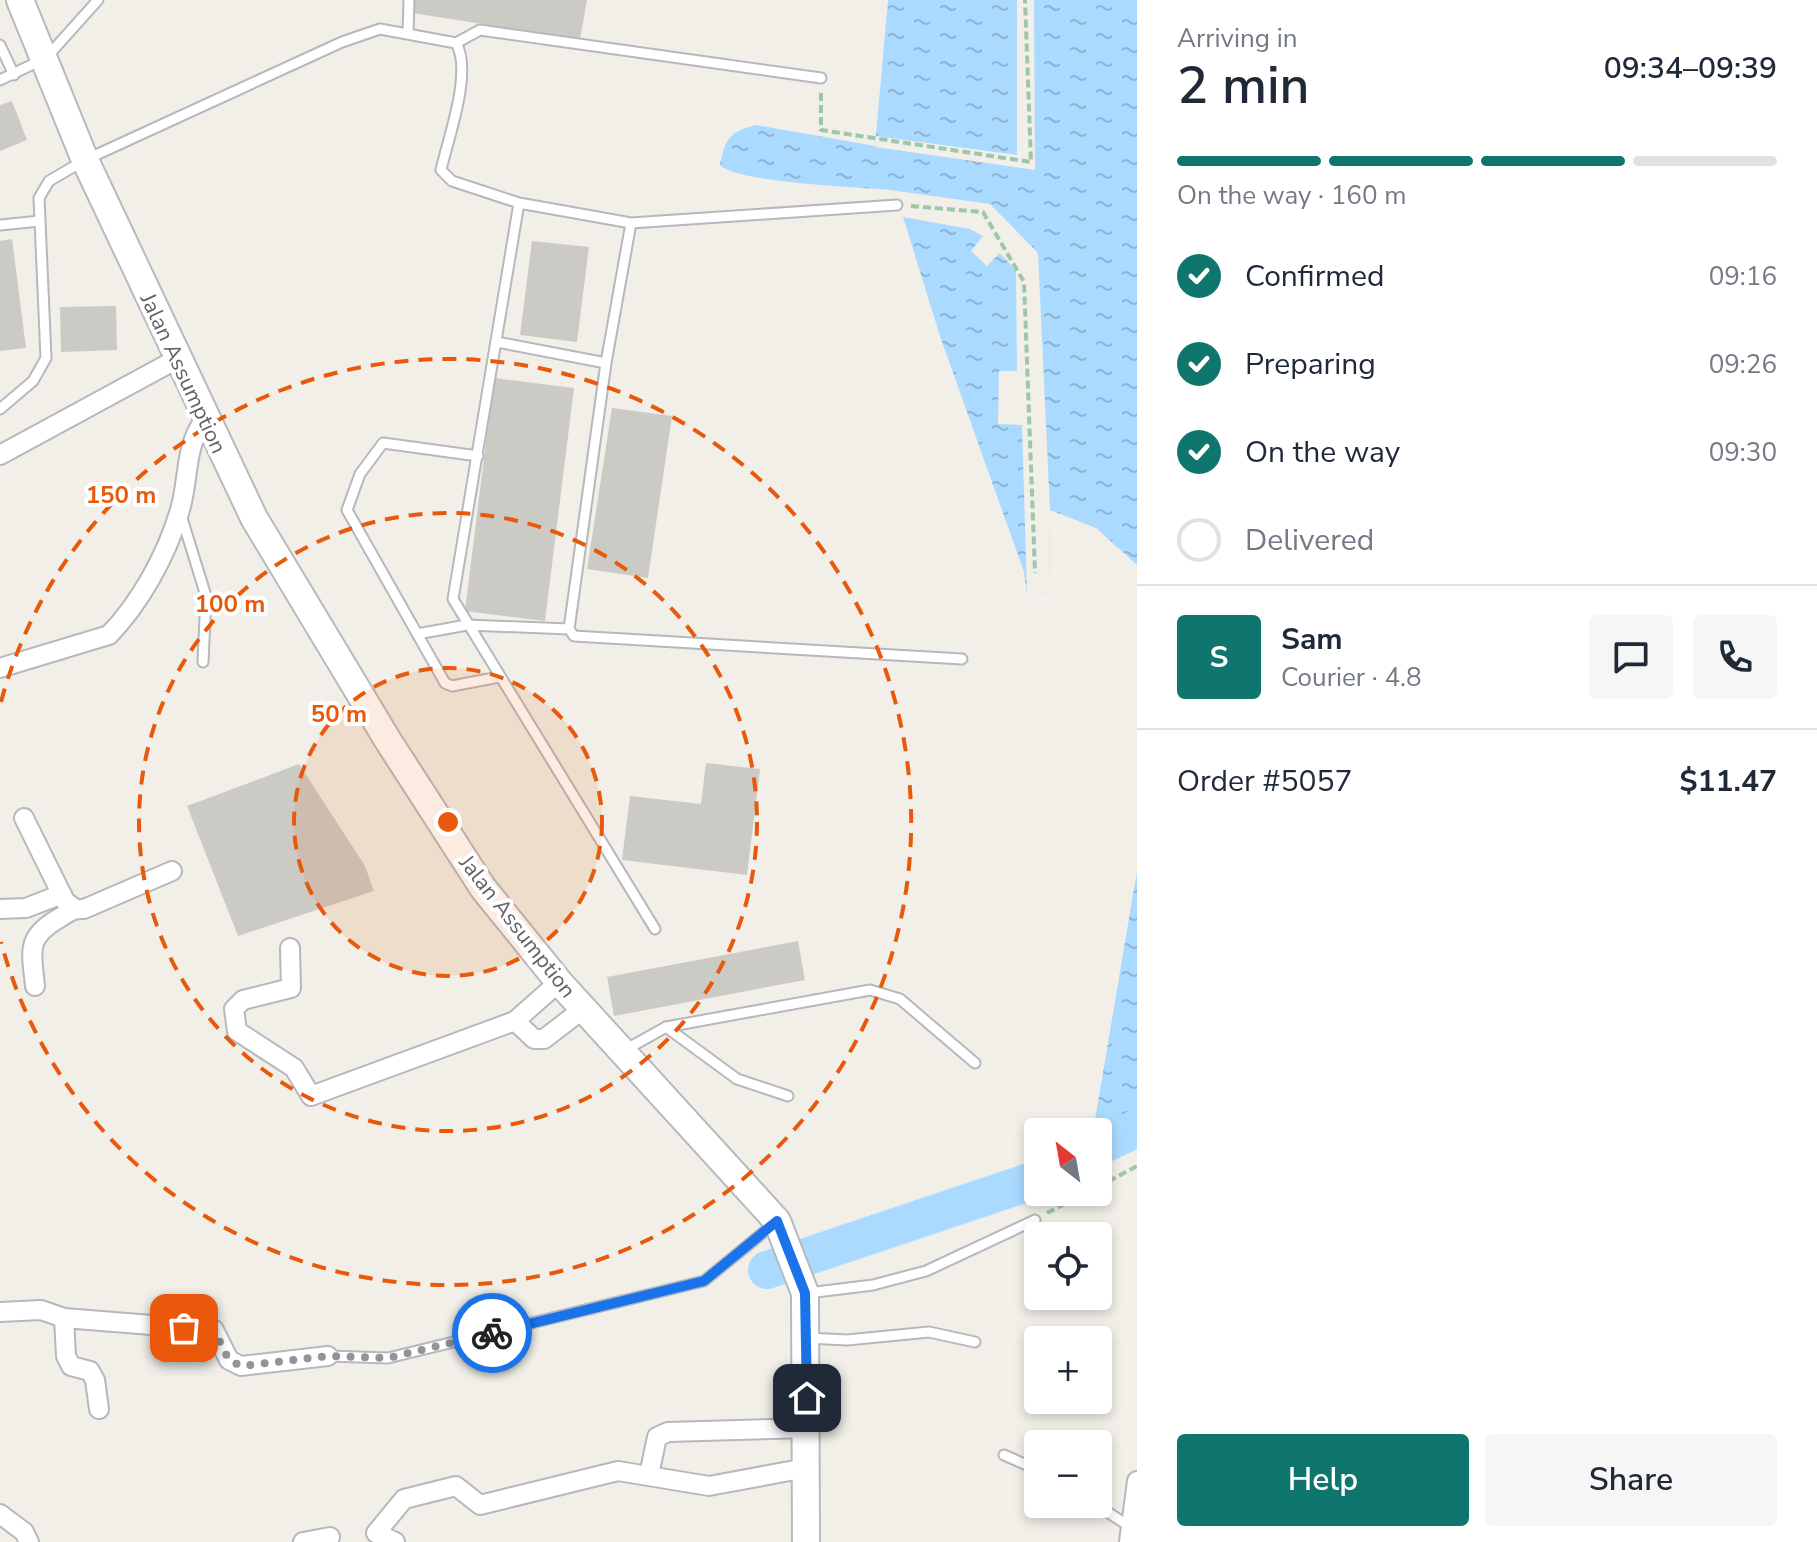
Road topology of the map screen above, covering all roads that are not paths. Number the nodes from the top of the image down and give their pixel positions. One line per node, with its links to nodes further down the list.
1 (20, 0): 7 (street, Jalan Assumption)
2 (98, 0): 7 (lane)
3 (409, 0): 4 (lane)
4 (408, 33): 5 (lane); 11 (lane)
5 (456, 43): 9 (lane); 12 (lane)
6 (0, 45): 8 (lane)
7 (46, 58): 8 (lane); 11 (street, Jalan Assumption)
8 (14, 75): 10 (lane)
9 (821, 78)
10 (0, 80)
11 (85, 160): 14 (lane); 18 (street, Jalan Assumption)
12 (519, 203): 15 (lane); 17 (lane)
13 (897, 205): 15 (lane)
14 (40, 221): 16 (lane); 20 (lane)
15 (631, 223): 19 (lane)
16 (0, 225)
17 (497, 342): 19 (lane); 23 (lane)
18 (177, 359): 21 (street, Jalan Assumption); 22 (street)
19 (606, 363): 26 (lane)
20 (0, 409)
21 (205, 419): 24 (street); 38 (street, Jalan Assumption)
22 (0, 455)
23 (478, 456): 25 (lane); 27 (lane)
24 (180, 512): 29 (lane); 30 (street)
25 (467, 625): 26 (lane); 27 (lane); 31 (lane)
26 (569, 629): 28 (lane)
27 (417, 634): 31 (lane)
28 (962, 659)
29 (203, 662)
30 (0, 668)
31 (499, 677): 36 (lane)
32 (24, 818): 34 (street)
33 (172, 871): 34 (street)
34 (68, 901): 35 (street); 39 (street)
35 (0, 909)
36 (655, 929)
37 (290, 948): 41 (street)
38 (559, 982): 40 (street, Jalan Assumption); 41 (street)
39 (35, 986)
40 (583, 1009): 41 (street); 43 (street, Jalan Assumption)
41 (515, 1021)
42 (666, 1027): 43 (lane); 44 (lane); 45 (lane)
43 (622, 1052): 47 (street, Jalan Assumption)
44 (975, 1063)
45 (788, 1096)
46 (1035, 1220): 48 (lane)
47 (783, 1232): 48 (street, Jalan Assumption); 53 (lane)
48 (802, 1283): 51 (street, Jalan Assumption)
49 (1, 1309): 50 (street)
50 (64, 1318): 53 (street); 54 (street)
51 (807, 1338): 52 (lane); 55 (street, Jalan Assumption)
52 (975, 1342)
53 (328, 1356)
54 (99, 1409)
55 (797, 1429): 58 (street, Jalan Assumption); 59 (street)
56 (1004, 1455): 57 (lane)
57 (1024, 1464)
58 (794, 1469): 59 (street); 68 (street, Jalan Assumption)
59 (649, 1475): 67 (street)
60 (1137, 1481): 63 (street)
61 (0, 1514): 65 (street)
62 (1111, 1518): 63 (lane)
63 (1130, 1535)
64 (330, 1537): 66 (street)
65 (29, 1542)
66 (303, 1542)
67 (395, 1542)
68 (806, 1542)

